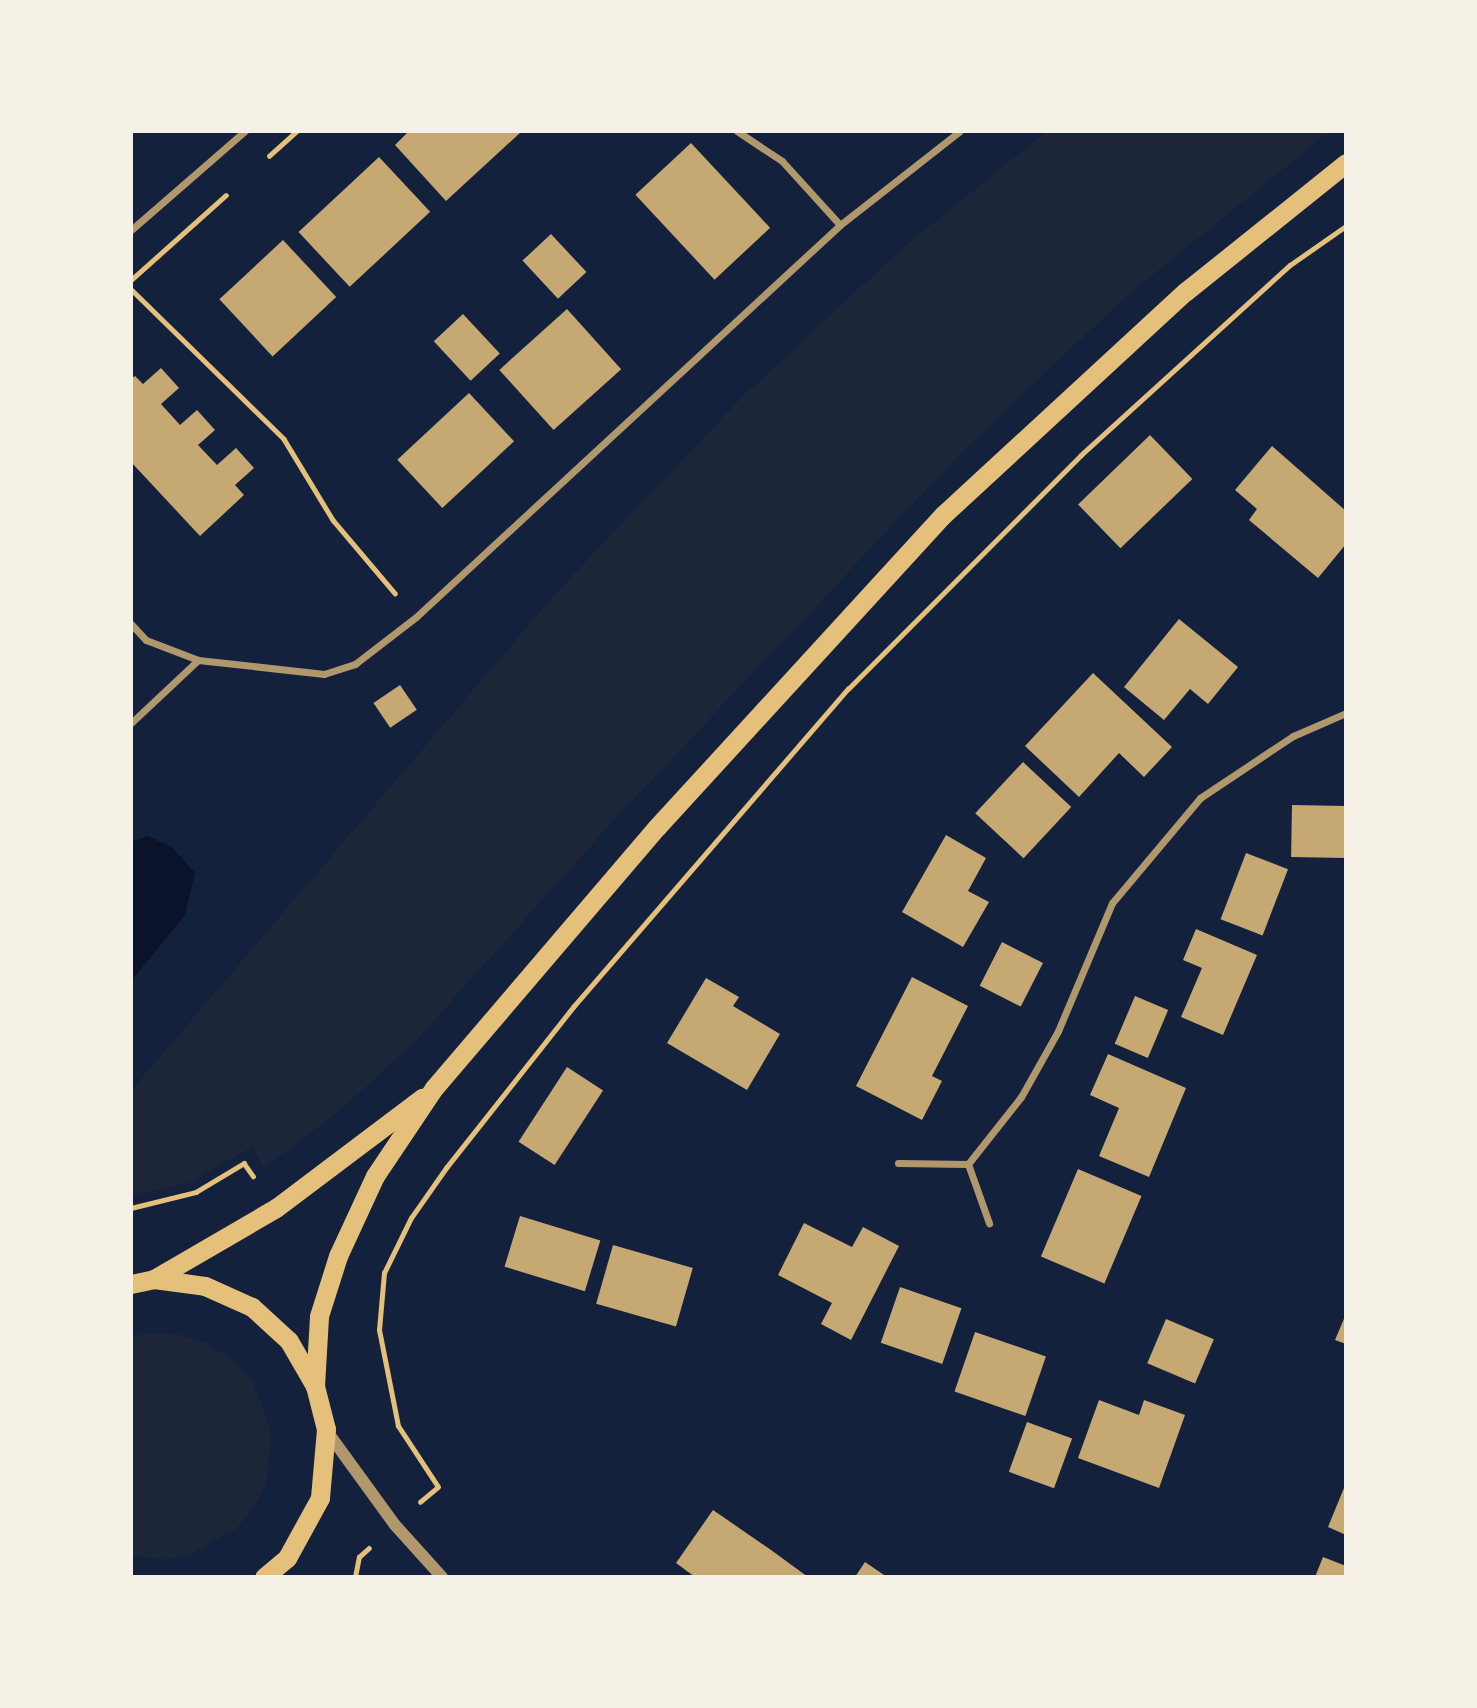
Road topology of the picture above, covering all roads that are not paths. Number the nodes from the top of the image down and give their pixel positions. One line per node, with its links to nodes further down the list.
1 (245, 131): 6 (street)
2 (737, 131): 5 (street)
3 (960, 131): 5 (street)
4 (1346, 163): 11 (highway)
5 (840, 225): 8 (street)
6 (131, 230)
7 (131, 624): 8 (street)
8 (198, 660): 10 (street)
9 (1346, 713): 13 (street)
10 (131, 723)
11 (434, 1088): 15 (highway); 17 (highway)
12 (898, 1163): 13 (street)
13 (968, 1164): 14 (street)
14 (989, 1223)
15 (154, 1279): 16 (highway); 17 (highway)
16 (131, 1284)
17 (315, 1386): 18 (highway)
18 (326, 1429): 19 (highway); 20 (street)
19 (264, 1577)
20 (442, 1577)

